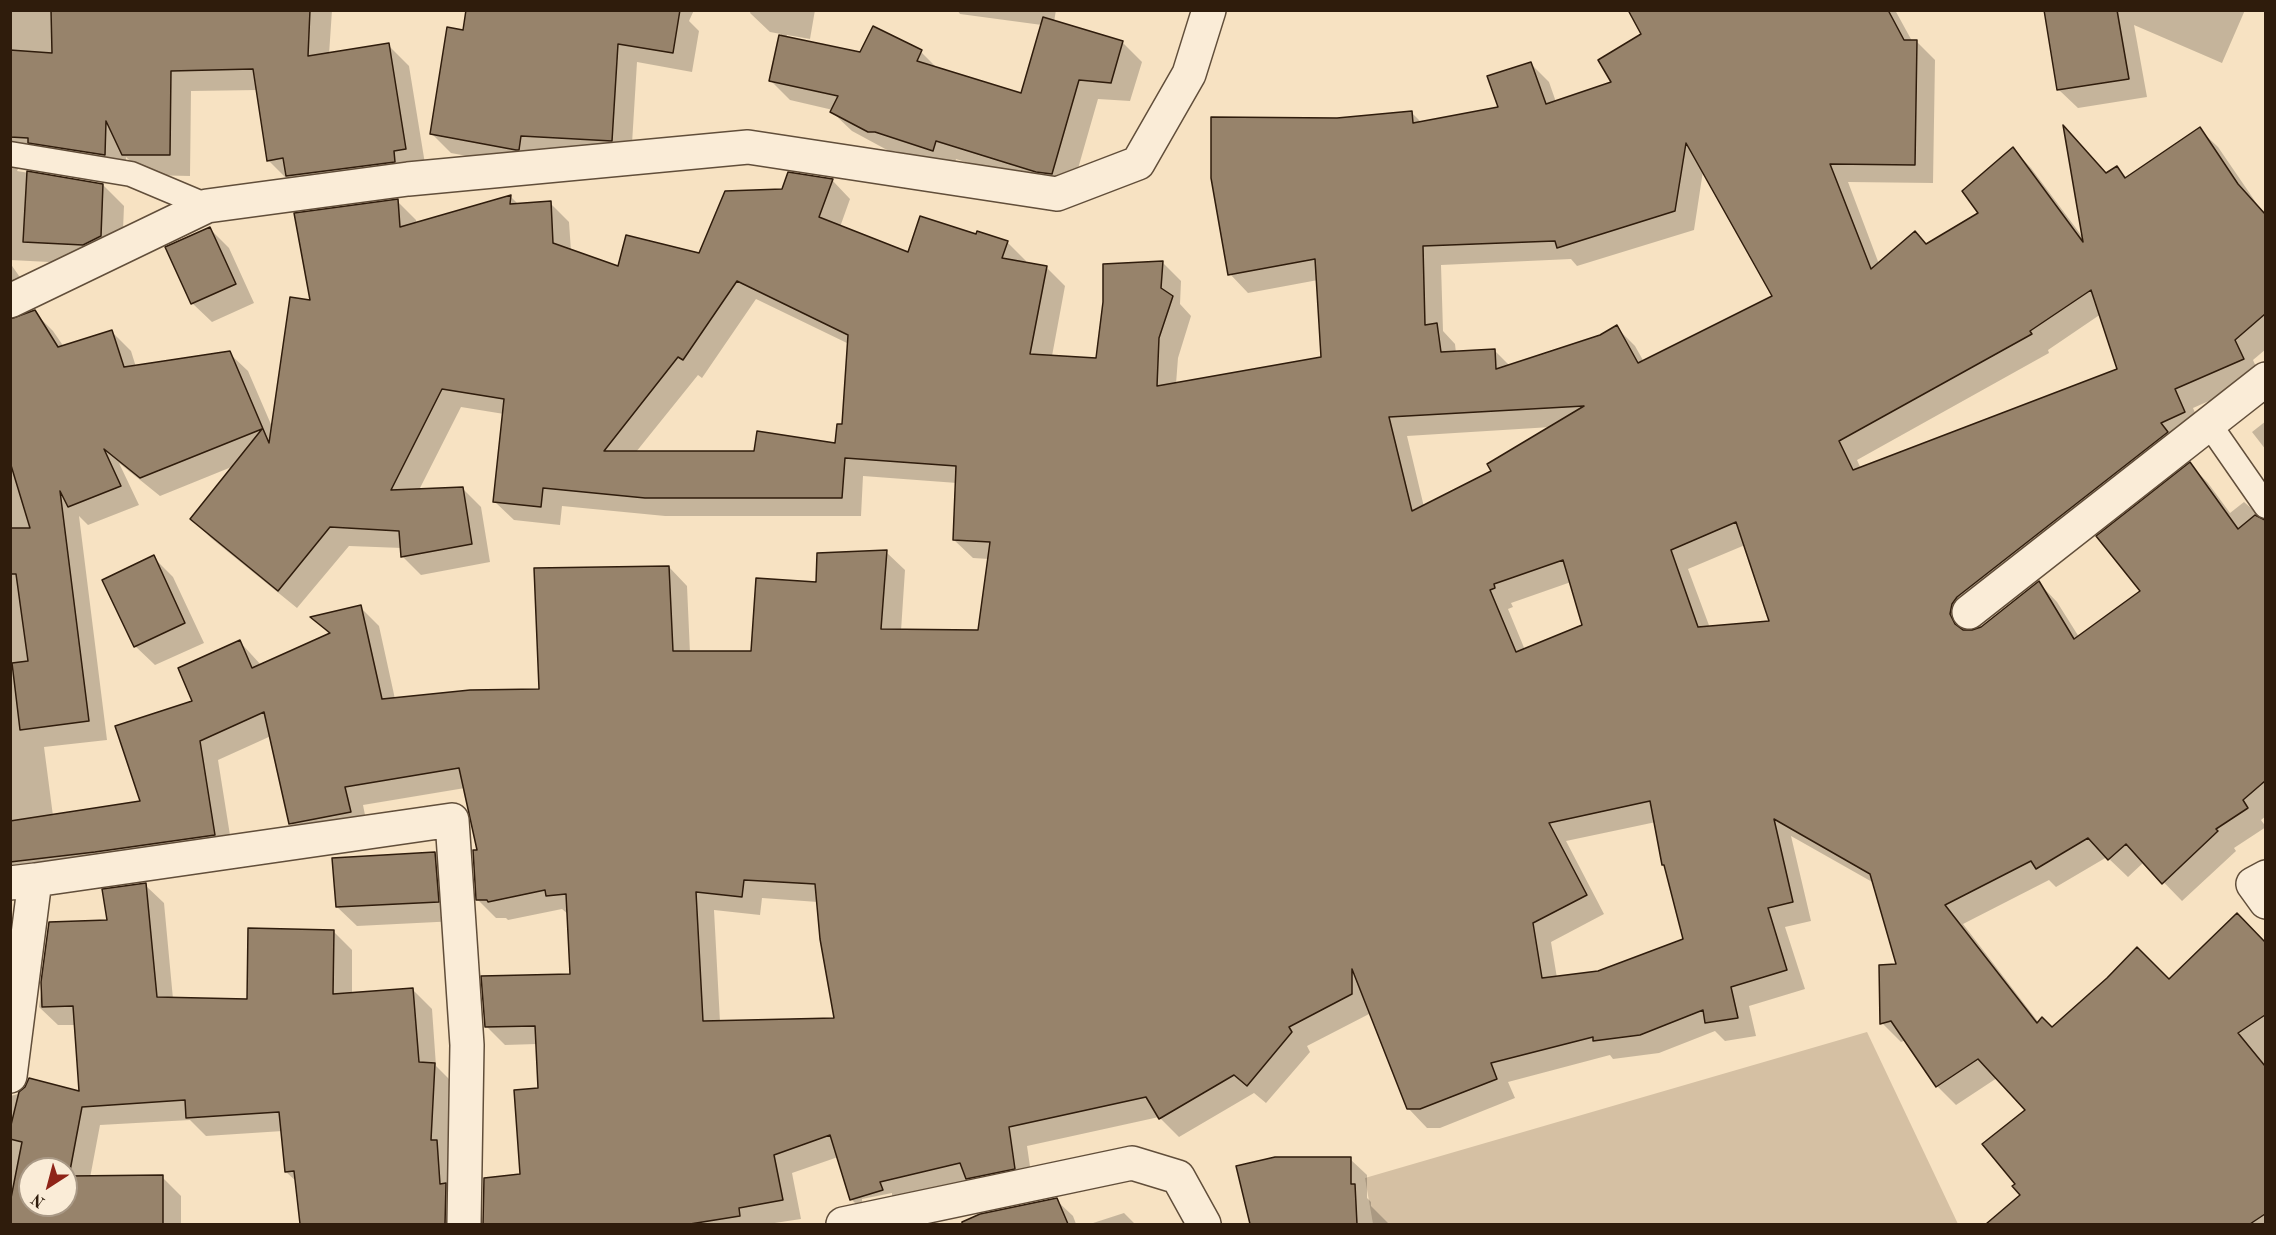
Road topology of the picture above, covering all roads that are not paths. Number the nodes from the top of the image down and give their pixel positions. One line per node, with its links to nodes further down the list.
1 (1209, 10): 3 (street)
2 (10, 154): 3 (lane)
3 (207, 206): 4 (street)
4 (10, 301)
5 (2265, 379): 6 (street)
6 (2209, 424): 7 (lane); 8 (street)
7 (2265, 506)
8 (1969, 612)
9 (2265, 877): 11 (street)
10 (23, 881): 12 (street); 13 (street)
11 (2265, 902)
12 (10, 1076)
13 (464, 1224)
14 (843, 1224): 15 (street)
15 (1204, 1224)

